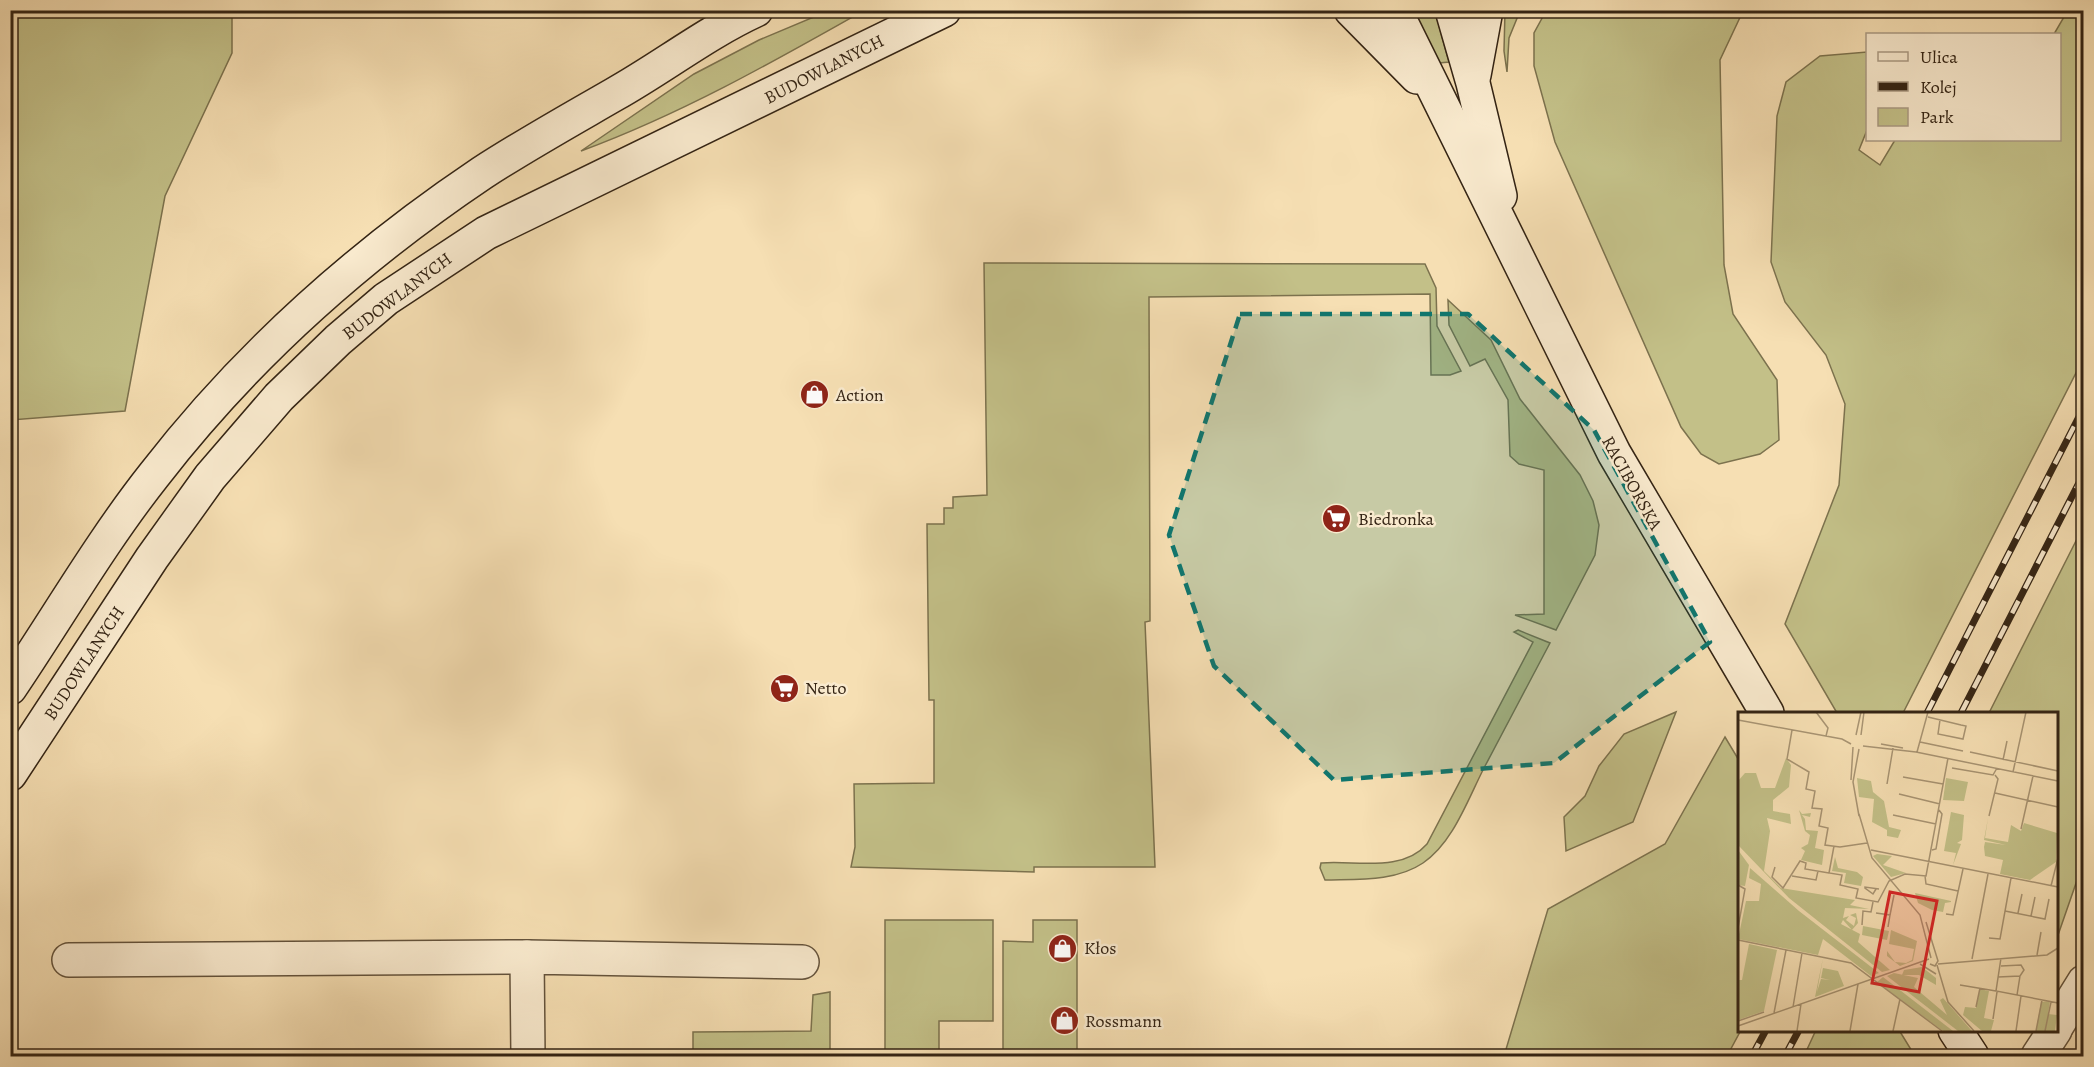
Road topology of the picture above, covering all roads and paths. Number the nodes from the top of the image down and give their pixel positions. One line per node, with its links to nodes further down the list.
1 (756, 10): 10 (main road)
2 (944, 10): 12 (main road, BUDOWLANYCH)
3 (1351, 10): 8 (main road)
4 (1395, 10): 8 (main road, RACIBORSKA)
5 (1452, 10): 7 (main road, RACIBORSKA)
6 (1486, 10): 7 (main road)
7 (1473, 83): 9 (main road, RACIBORSKA)
8 (1435, 96): 9 (main road, RACIBORSKA)
9 (1511, 245): 11 (main road, RACIBORSKA)
10 (10, 688)
11 (1759, 700)
12 (10, 774)
13 (527, 957): 14 (main road); 15 (main road); 20 (main road)
14 (69, 960)
15 (802, 962)
16 (2084, 982): 17 (main road)
17 (2058, 1025)
18 (1956, 1031): 21 (main road)
19 (2054, 1031): 22 (main road)
20 (528, 1056)
21 (1972, 1056)
22 (2038, 1056)

